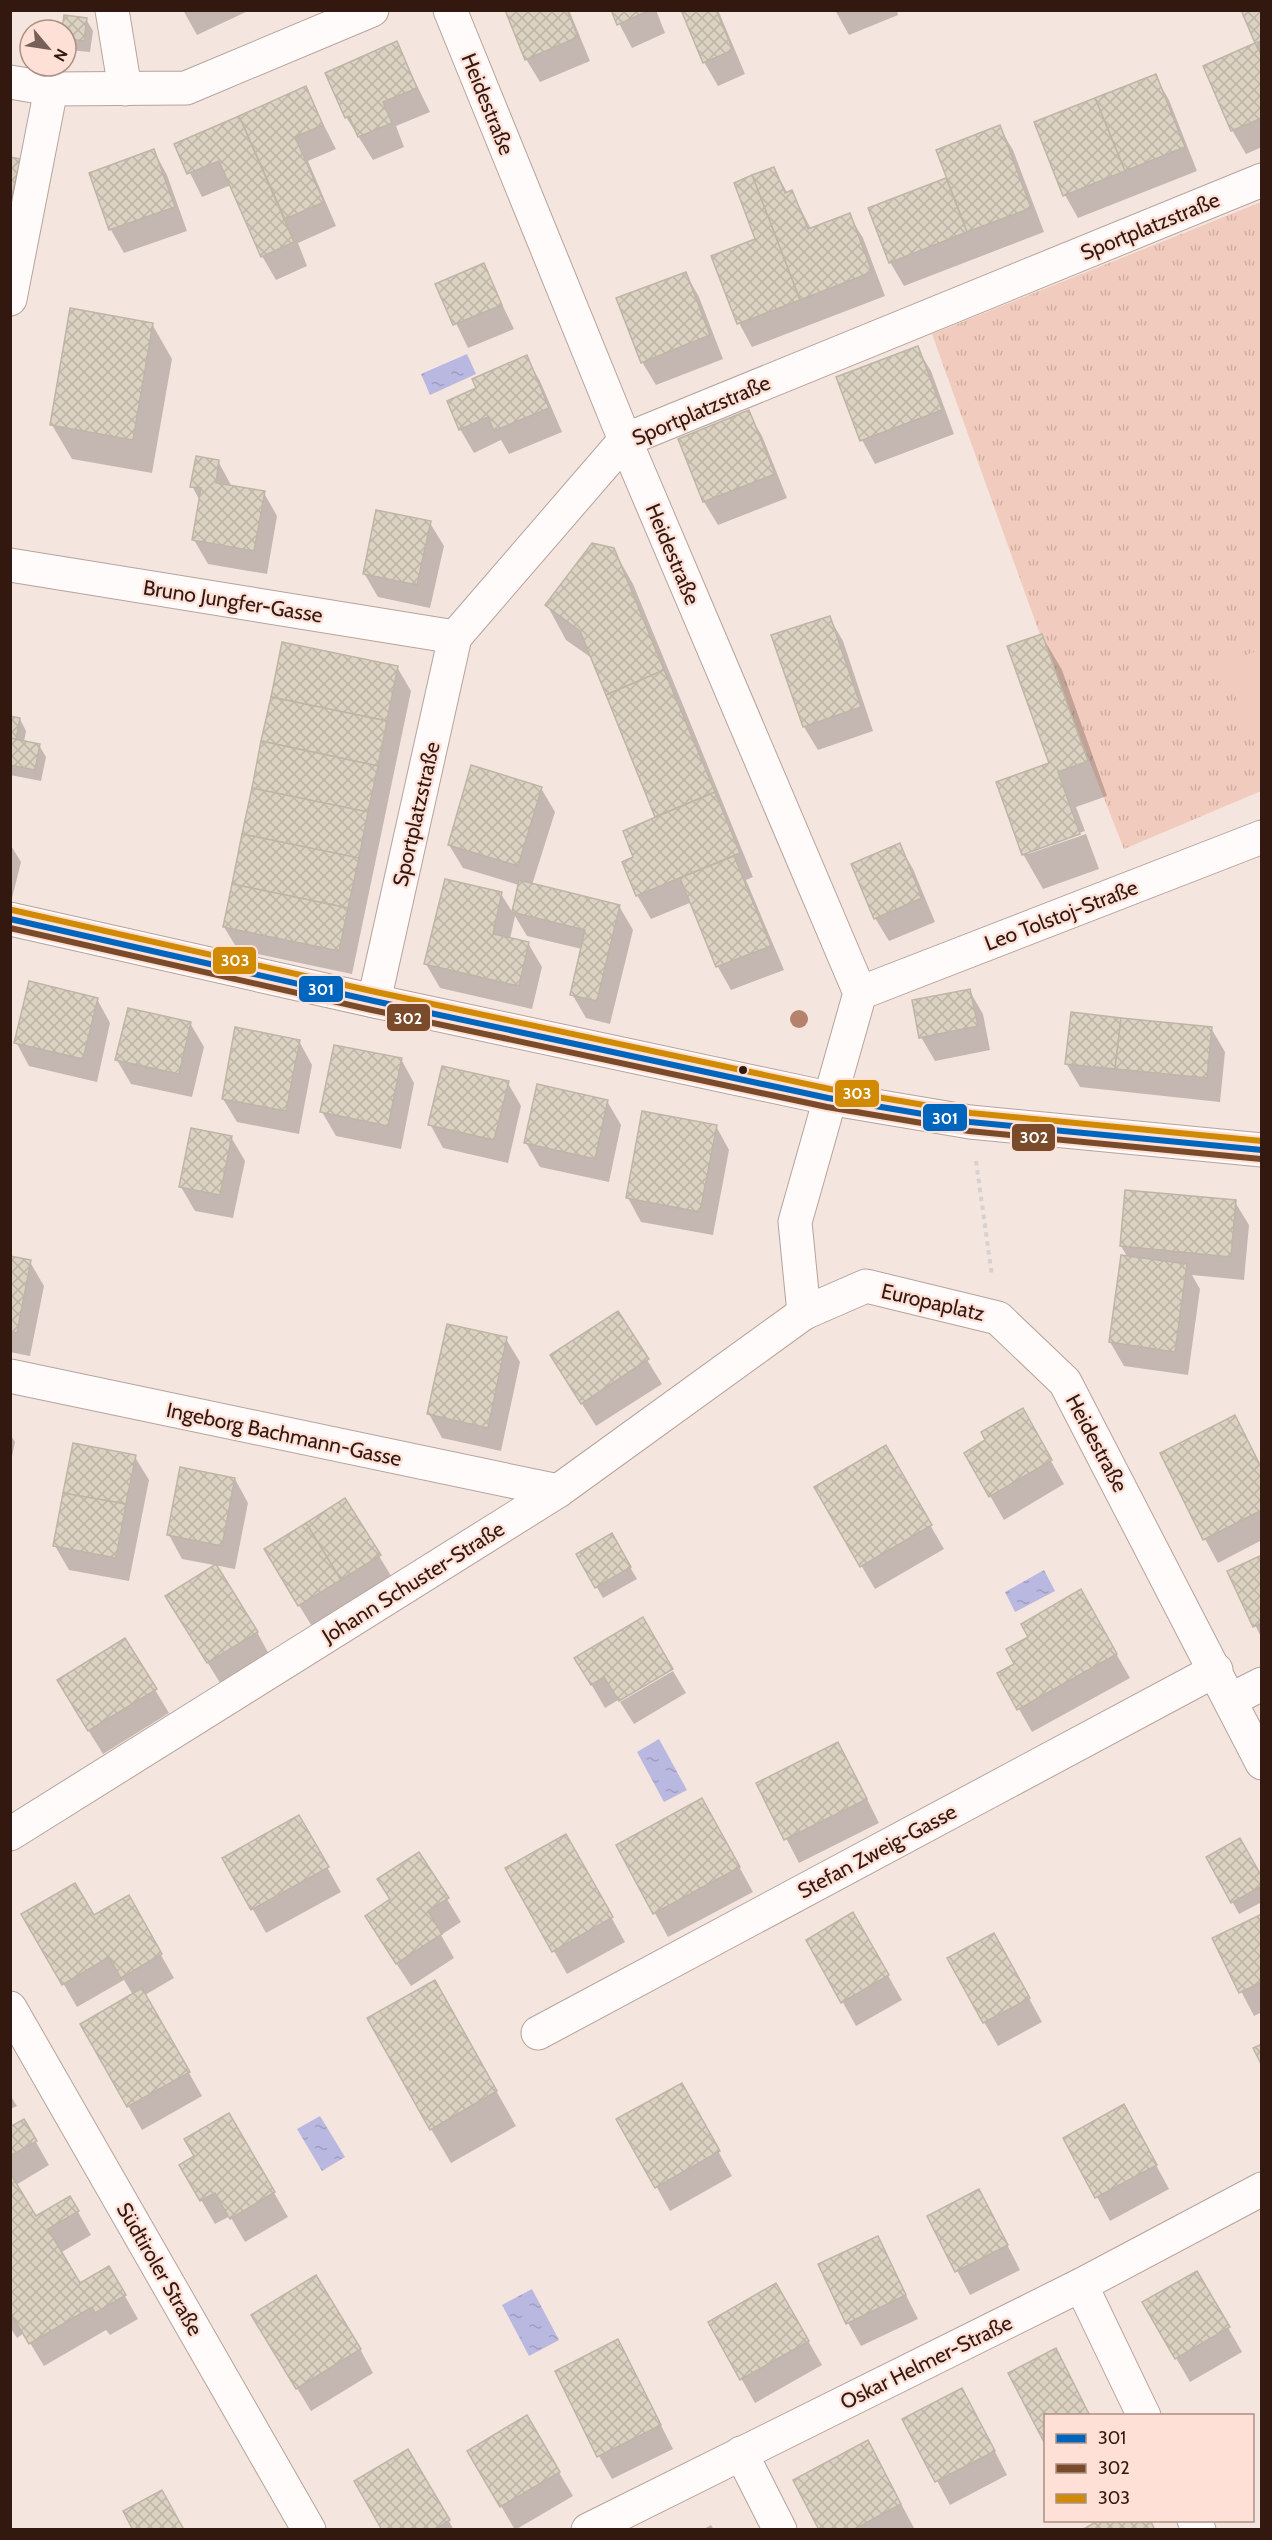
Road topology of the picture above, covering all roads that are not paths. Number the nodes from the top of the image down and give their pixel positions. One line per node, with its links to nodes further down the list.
1 (112, 10): 6 (street)
2 (372, 10): 6 (street)
3 (450, 10): 9 (street, Heidestraße)
4 (10, 82): 5 (street)
5 (51, 89): 6 (street); 8 (street)
6 (125, 89)
7 (1262, 180): 9 (street, Sportplatzstraße)
8 (10, 299)
9 (625, 440): 11 (street, Sportplatzstraße); 14 (street, Heidestraße)
10 (10, 565): 11 (street, Bruno Jungfer-Gasse)
11 (455, 637): 15 (street, Sportplatzstraße)
12 (1262, 837): 14 (street, Leo Tolstoj-Straße)
13 (10, 919): 15 (street)
14 (860, 993): 16 (street)
15 (374, 1001): 16 (street)
16 (828, 1098): 17 (street); 18 (street)
17 (1262, 1150)
18 (804, 1313): 19 (street, Europaplatz); 21 (street, Johann Schuster-Straße)
19 (998, 1318): 22 (street, Heidestraße)
20 (10, 1376): 21 (street, Ingeborg Bachmann-Gasse)
21 (558, 1491): 26 (street, Johann Schuster-Straße)
22 (1216, 1670): 24 (street, Heidestraße); 28 (street, Stefan Zweig-Gasse)
23 (1262, 1684): 24 (street)
24 (1230, 1700): 25 (street, Heidestraße)
25 (1262, 1763)
26 (10, 1834)
27 (10, 2008): 33 (street, Südtiroler Straße)
28 (538, 2033)
29 (1262, 2189): 30 (street, Oskar Helmer-Straße)
30 (1081, 2285): 31 (street); 32 (street, Oskar Helmer-Straße)
31 (1144, 2414)
32 (741, 2453): 34 (street, Oskar Helmer-Straße); 35 (street)
33 (309, 2529)
34 (588, 2529)
35 (780, 2529)

